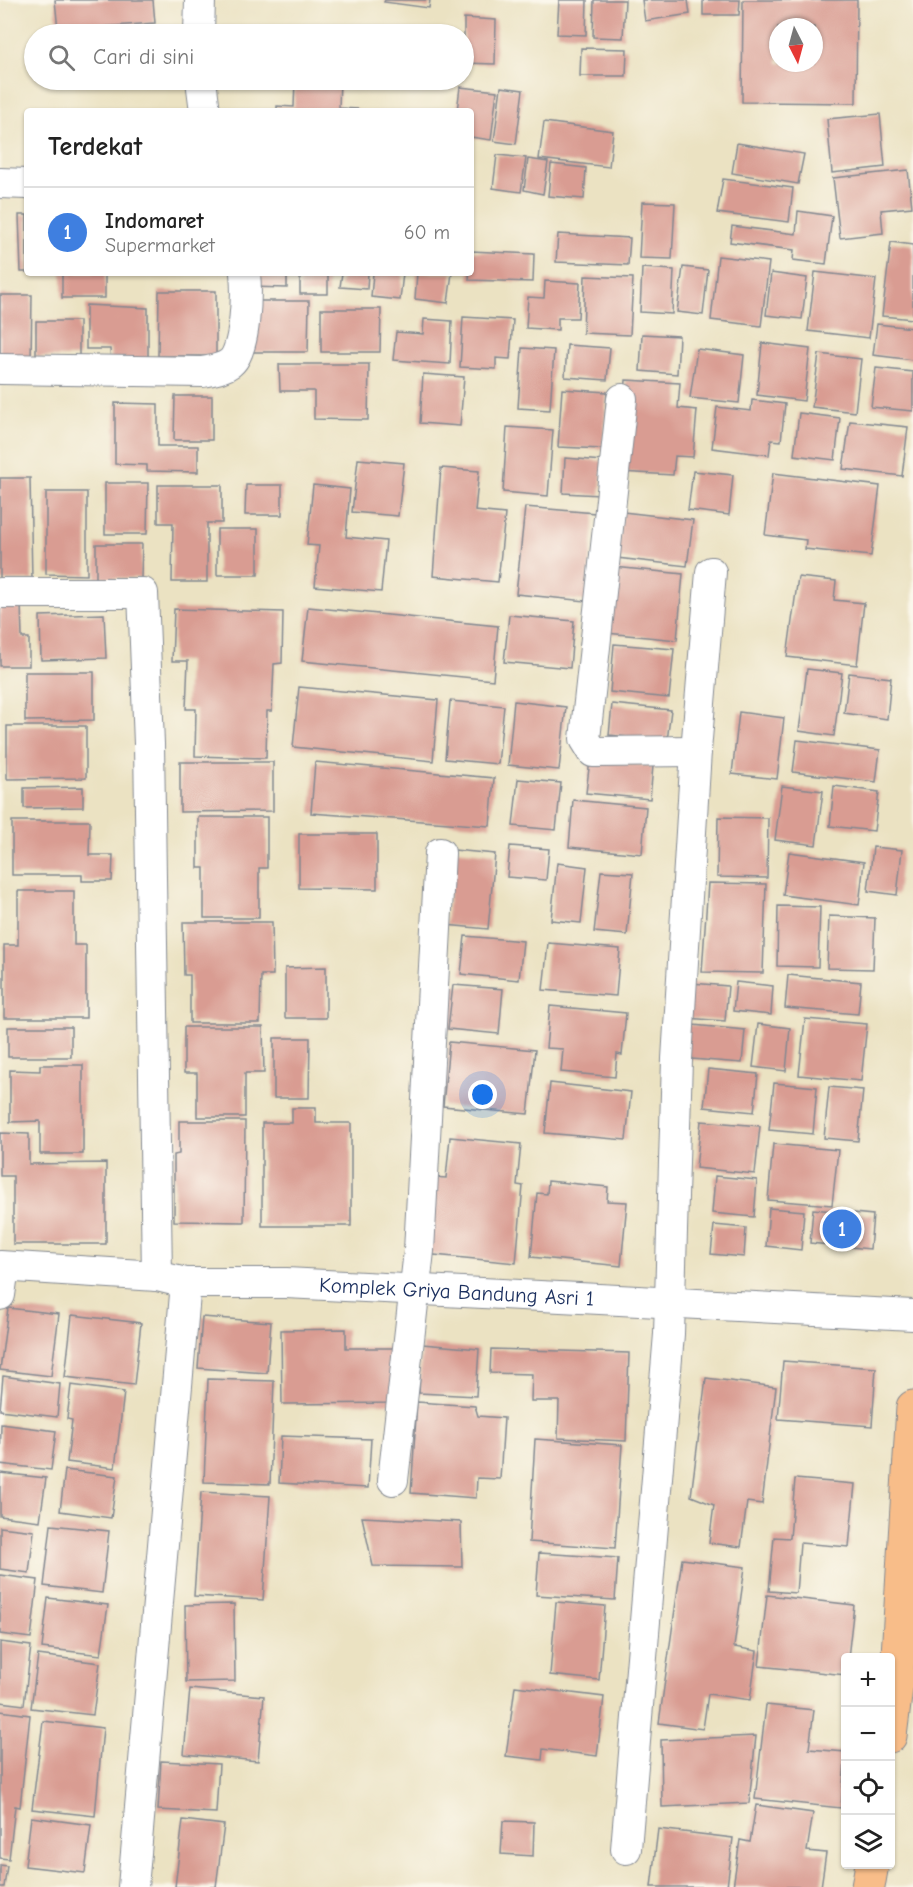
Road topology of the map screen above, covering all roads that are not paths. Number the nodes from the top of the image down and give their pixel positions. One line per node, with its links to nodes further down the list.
1 (200, 0): 2 (street)
2 (199, 24)
3 (202, 90): 4 (street)
4 (205, 108)
5 (0, 183): 6 (street)
6 (24, 184)
7 (245, 276): 8 (street)
8 (0, 369)
9 (622, 399): 12 (street)
10 (711, 572): 12 (street)
11 (0, 593): 15 (street)
12 (696, 752): 18 (street)
13 (440, 853): 17 (street)
14 (1, 1276): 15 (street, Komplek Griya Bandung Asri 1)
15 (157, 1276): 16 (street, Komplek Griya Bandung Asri 1)
16 (186, 1283): 17 (street, Komplek Griya Bandung Asri 1); 25 (street)
17 (416, 1290): 18 (street, Komplek Griya Bandung Asri 1); 21 (street)
18 (670, 1304): 19 (street, Komplek Griya Bandung Asri 1); 23 (street)
19 (913, 1315)
20 (913, 1407): 22 (main road)
21 (393, 1480)
22 (895, 1707)
23 (626, 1849)
24 (871, 1869): 26 (main road)
25 (133, 1887)
26 (868, 1887)

